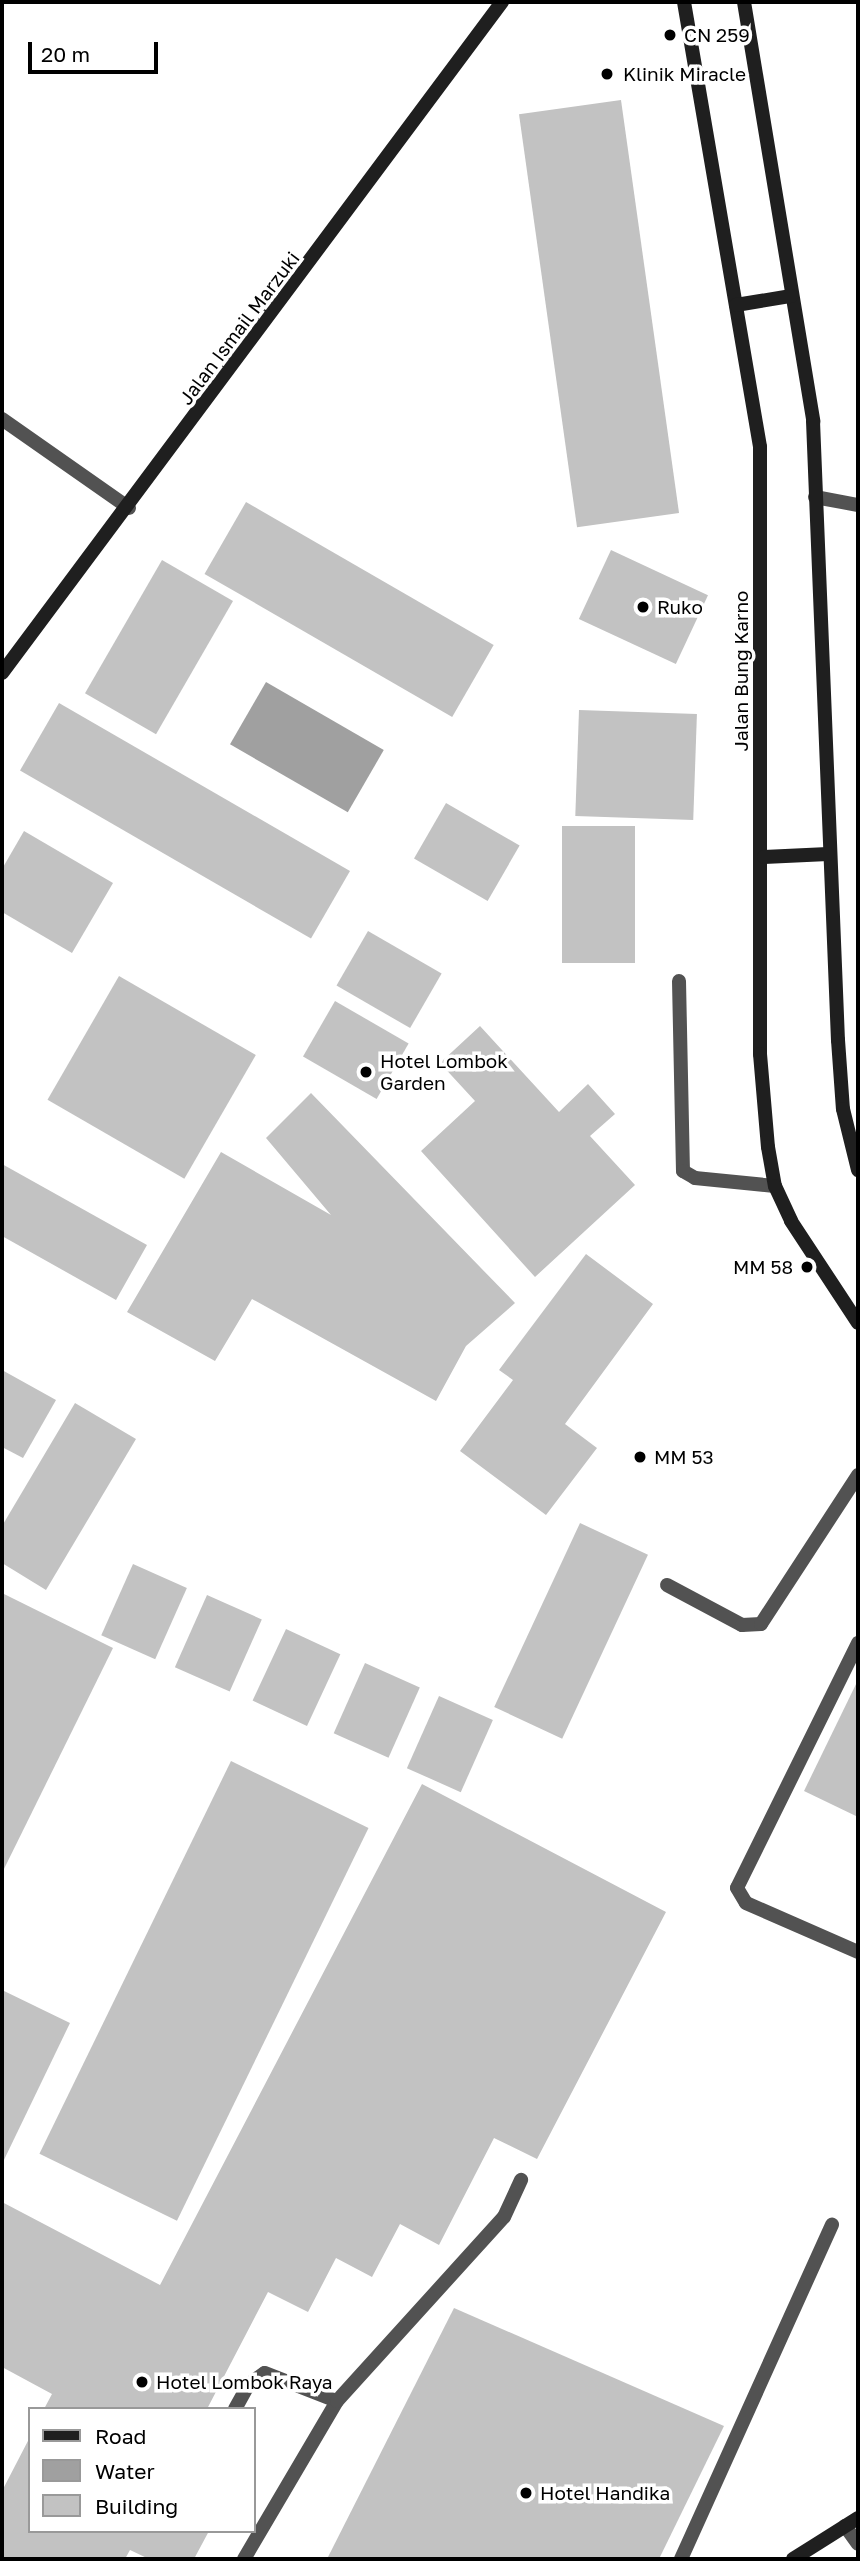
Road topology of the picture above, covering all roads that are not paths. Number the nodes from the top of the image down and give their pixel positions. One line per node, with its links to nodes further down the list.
1 (502, 2): 9 (main road, Jalan Ismail Marzuki)
2 (684, 2): 5 (main road, Jalan Bung Karno)
3 (744, 2): 4 (main road)
4 (791, 296): 5 (main road); 7 (main road)
5 (736, 305): 12 (main road, Jalan Bung Karno)
6 (2, 419): 9 (street)
7 (815, 497): 8 (street); 11 (main road)
8 (858, 505)
9 (129, 508): 10 (main road, Jalan Ismail Marzuki)
10 (2, 673)
11 (828, 854): 12 (main road); 14 (main road)
12 (764, 857): 15 (main road, Jalan Bung Karno)
13 (679, 981): 15 (street)
14 (858, 1170)
15 (775, 1186): 16 (main road, Jalan Bung Karno)
16 (858, 1322)
17 (858, 1475): 18 (street)
18 (667, 1585)
19 (858, 1643): 20 (street)
20 (858, 1952)
21 (520, 2180): 23 (street)
22 (832, 2224): 29 (street)
23 (337, 2401): 24 (street); 28 (street)
24 (236, 2407)
25 (858, 2518): 26 (main road)
26 (845, 2526): 27 (street); 30 (main road)
27 (858, 2544)
28 (244, 2559)
29 (681, 2559)
30 (793, 2559)

